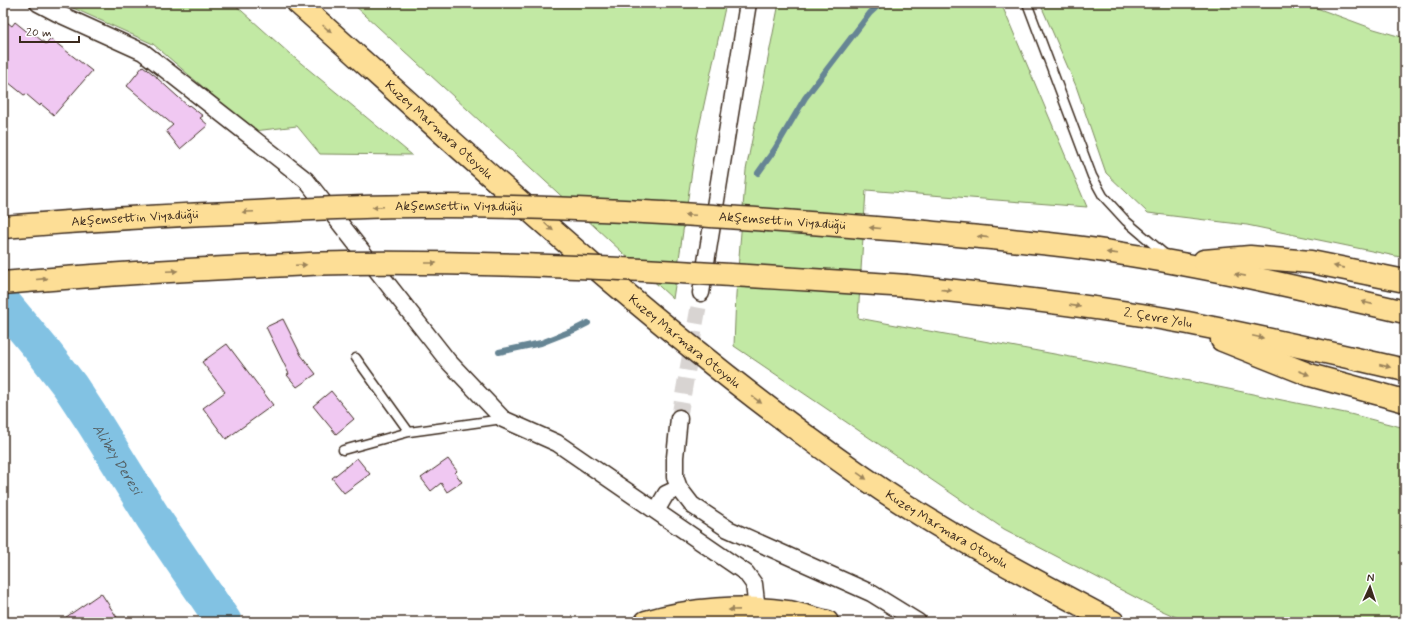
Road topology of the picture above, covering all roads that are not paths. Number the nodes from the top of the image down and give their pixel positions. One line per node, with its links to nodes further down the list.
1 (38, 3): 16 (street)
2 (298, 3): 25 (main road, Kuzey Marmara Otoyolu, one-way to 25)
3 (748, 3): 9 (street)
4 (1027, 3): 6 (lane)
5 (3, 227): 6 (main road, Akşemsettin Viyadüğü, one-way to 5, bridge)
6 (1176, 263): 7 (main road, one-way to 6); 10 (main road, one-way to 6)
7 (1405, 280)
8 (3, 283): 11 (main road, 2. Çevre Yolu, one-way to 11, bridge)
9 (701, 292)
10 (1405, 312)
11 (1177, 321): 13 (main road, 2. Çevre Yolu, one-way to 13); 14 (main road, one-way to 14)
12 (356, 358): 17 (lane)
13 (1405, 370)
14 (1405, 401)
15 (679, 418): 19 (street)
16 (503, 419): 17 (lane); 20 (street)
17 (409, 432): 18 (lane)
18 (343, 450)
19 (679, 488): 20 (street); 24 (street)
20 (656, 511): 21 (street)
21 (757, 610): 22 (main road, one-way to 22); 23 (main road)
22 (646, 622)
23 (827, 622)
24 (918, 622)
25 (1113, 622)

